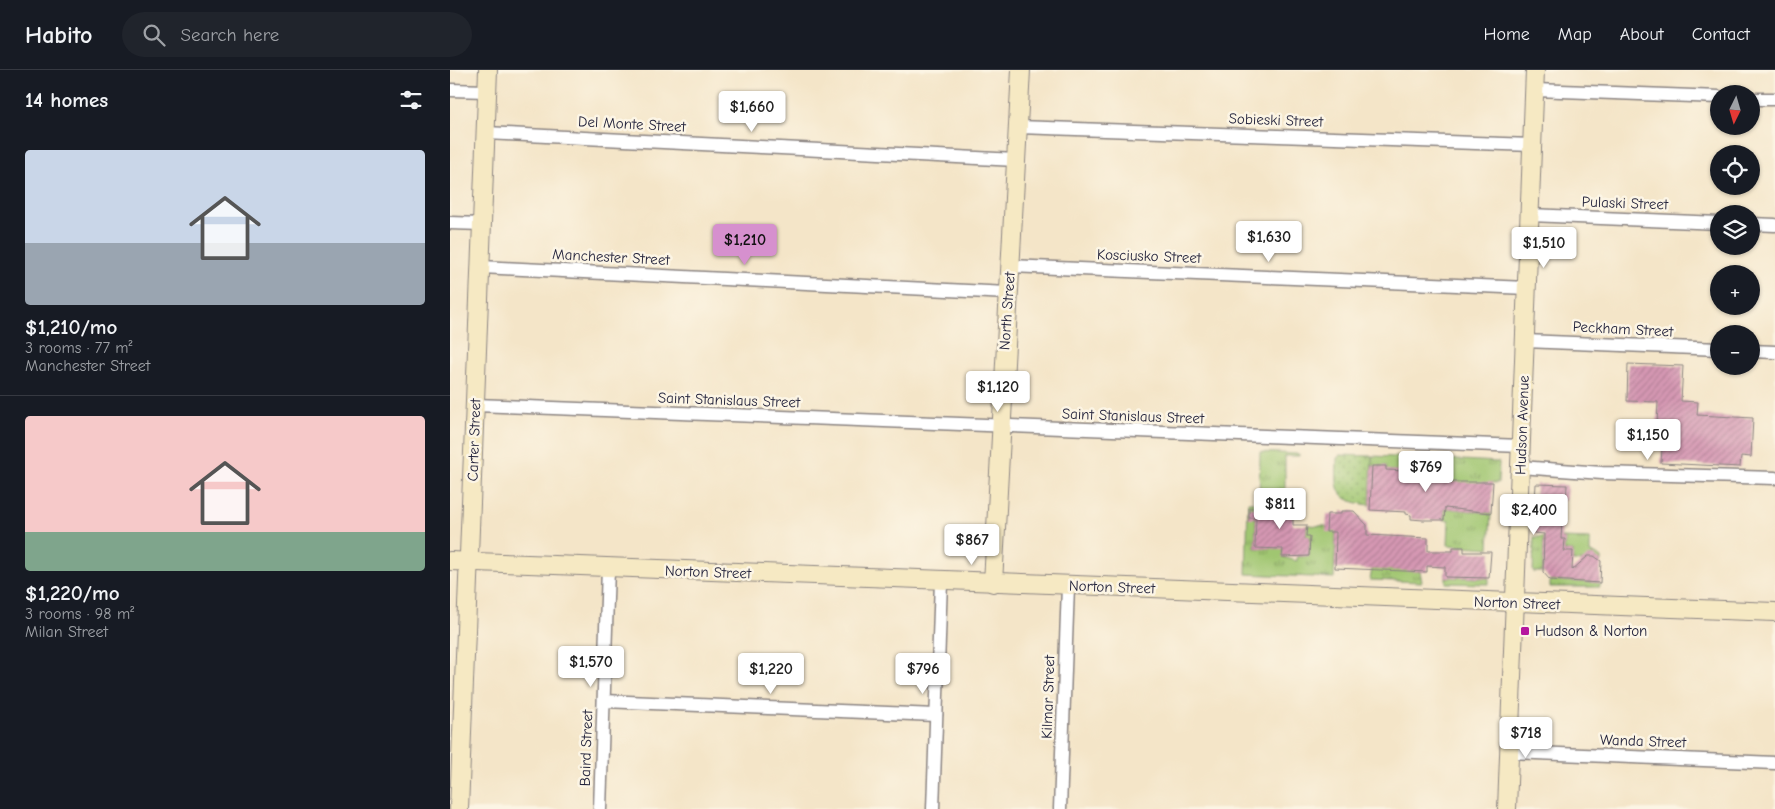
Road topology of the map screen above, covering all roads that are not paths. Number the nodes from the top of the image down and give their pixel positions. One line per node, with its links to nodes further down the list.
1 (488, 70): 6 (main road, Carter Street)
2 (1021, 70): 10 (main road, North Street)
3 (1535, 70): 5 (main road, Hudson Avenue)
4 (450, 90): 6 (street)
5 (1534, 90): 7 (street); 12 (main road, Hudson Avenue)
6 (487, 91): 11 (main road, Carter Street)
7 (1710, 97)
8 (1760, 98): 9 (street)
9 (1775, 99)
10 (1018, 126): 12 (street, Sobieski Street); 13 (main road, North Street)
11 (486, 132): 13 (street, Del Monte Street); 17 (main road, Carter Street)
12 (1533, 145): 14 (main road, Hudson Avenue)
13 (1016, 160): 20 (main road, North Street)
14 (1530, 215): 16 (street, Pulaski Street); 22 (main road, Hudson Avenue)
15 (450, 222): 17 (street)
16 (1710, 223)
17 (482, 224): 21 (main road, Carter Street)
18 (1760, 224): 19 (street)
19 (1775, 225)
20 (1010, 266): 22 (street, Kosciusko Street); 23 (main road, North Street)
21 (481, 267): 23 (street, Manchester Street); 28 (main road, Carter Street)
22 (1527, 288): 24 (main road, Hudson Avenue)
23 (1008, 293): 29 (main road, North Street)
24 (1525, 341): 25 (street, Peckham Street); 30 (main road, Hudson Avenue)
25 (1710, 349)
26 (1760, 351): 27 (street)
27 (1775, 352)
28 (475, 405): 29 (street, Saint Stanislaus Street); 34 (main road, Carter Street)
29 (1000, 427): 30 (street, Saint Stanislaus Street); 37 (main road, North Street)
30 (1521, 446): 31 (main road, Hudson Avenue)
31 (1520, 467): 32 (street); 39 (main road, Hudson Avenue)
32 (1775, 478)
33 (450, 561): 34 (main road, Norton Street)
34 (470, 562): 35 (main road, Norton Street); 45 (main road, Carter Street)
35 (608, 568): 36 (main road, Norton Street); 41 (street, Baird Street)
36 (941, 581): 37 (main road, Norton Street); 42 (street)
37 (993, 583): 38 (main road, Norton Street)
38 (1068, 586): 39 (main road, Norton Street); 48 (street, Kilmar Street)
39 (1516, 603): 40 (main road, Norton Street); 43 (main road, Hudson Avenue)
40 (1775, 612)
41 (604, 701): 42 (street); 46 (street, Baird Street)
42 (936, 715): 47 (street)
43 (1510, 752): 44 (street, Wanda Street); 49 (main road, Hudson Avenue)
44 (1775, 763)
45 (459, 809)
46 (600, 809)
47 (933, 809)
48 (1060, 809)
49 (1507, 809)

